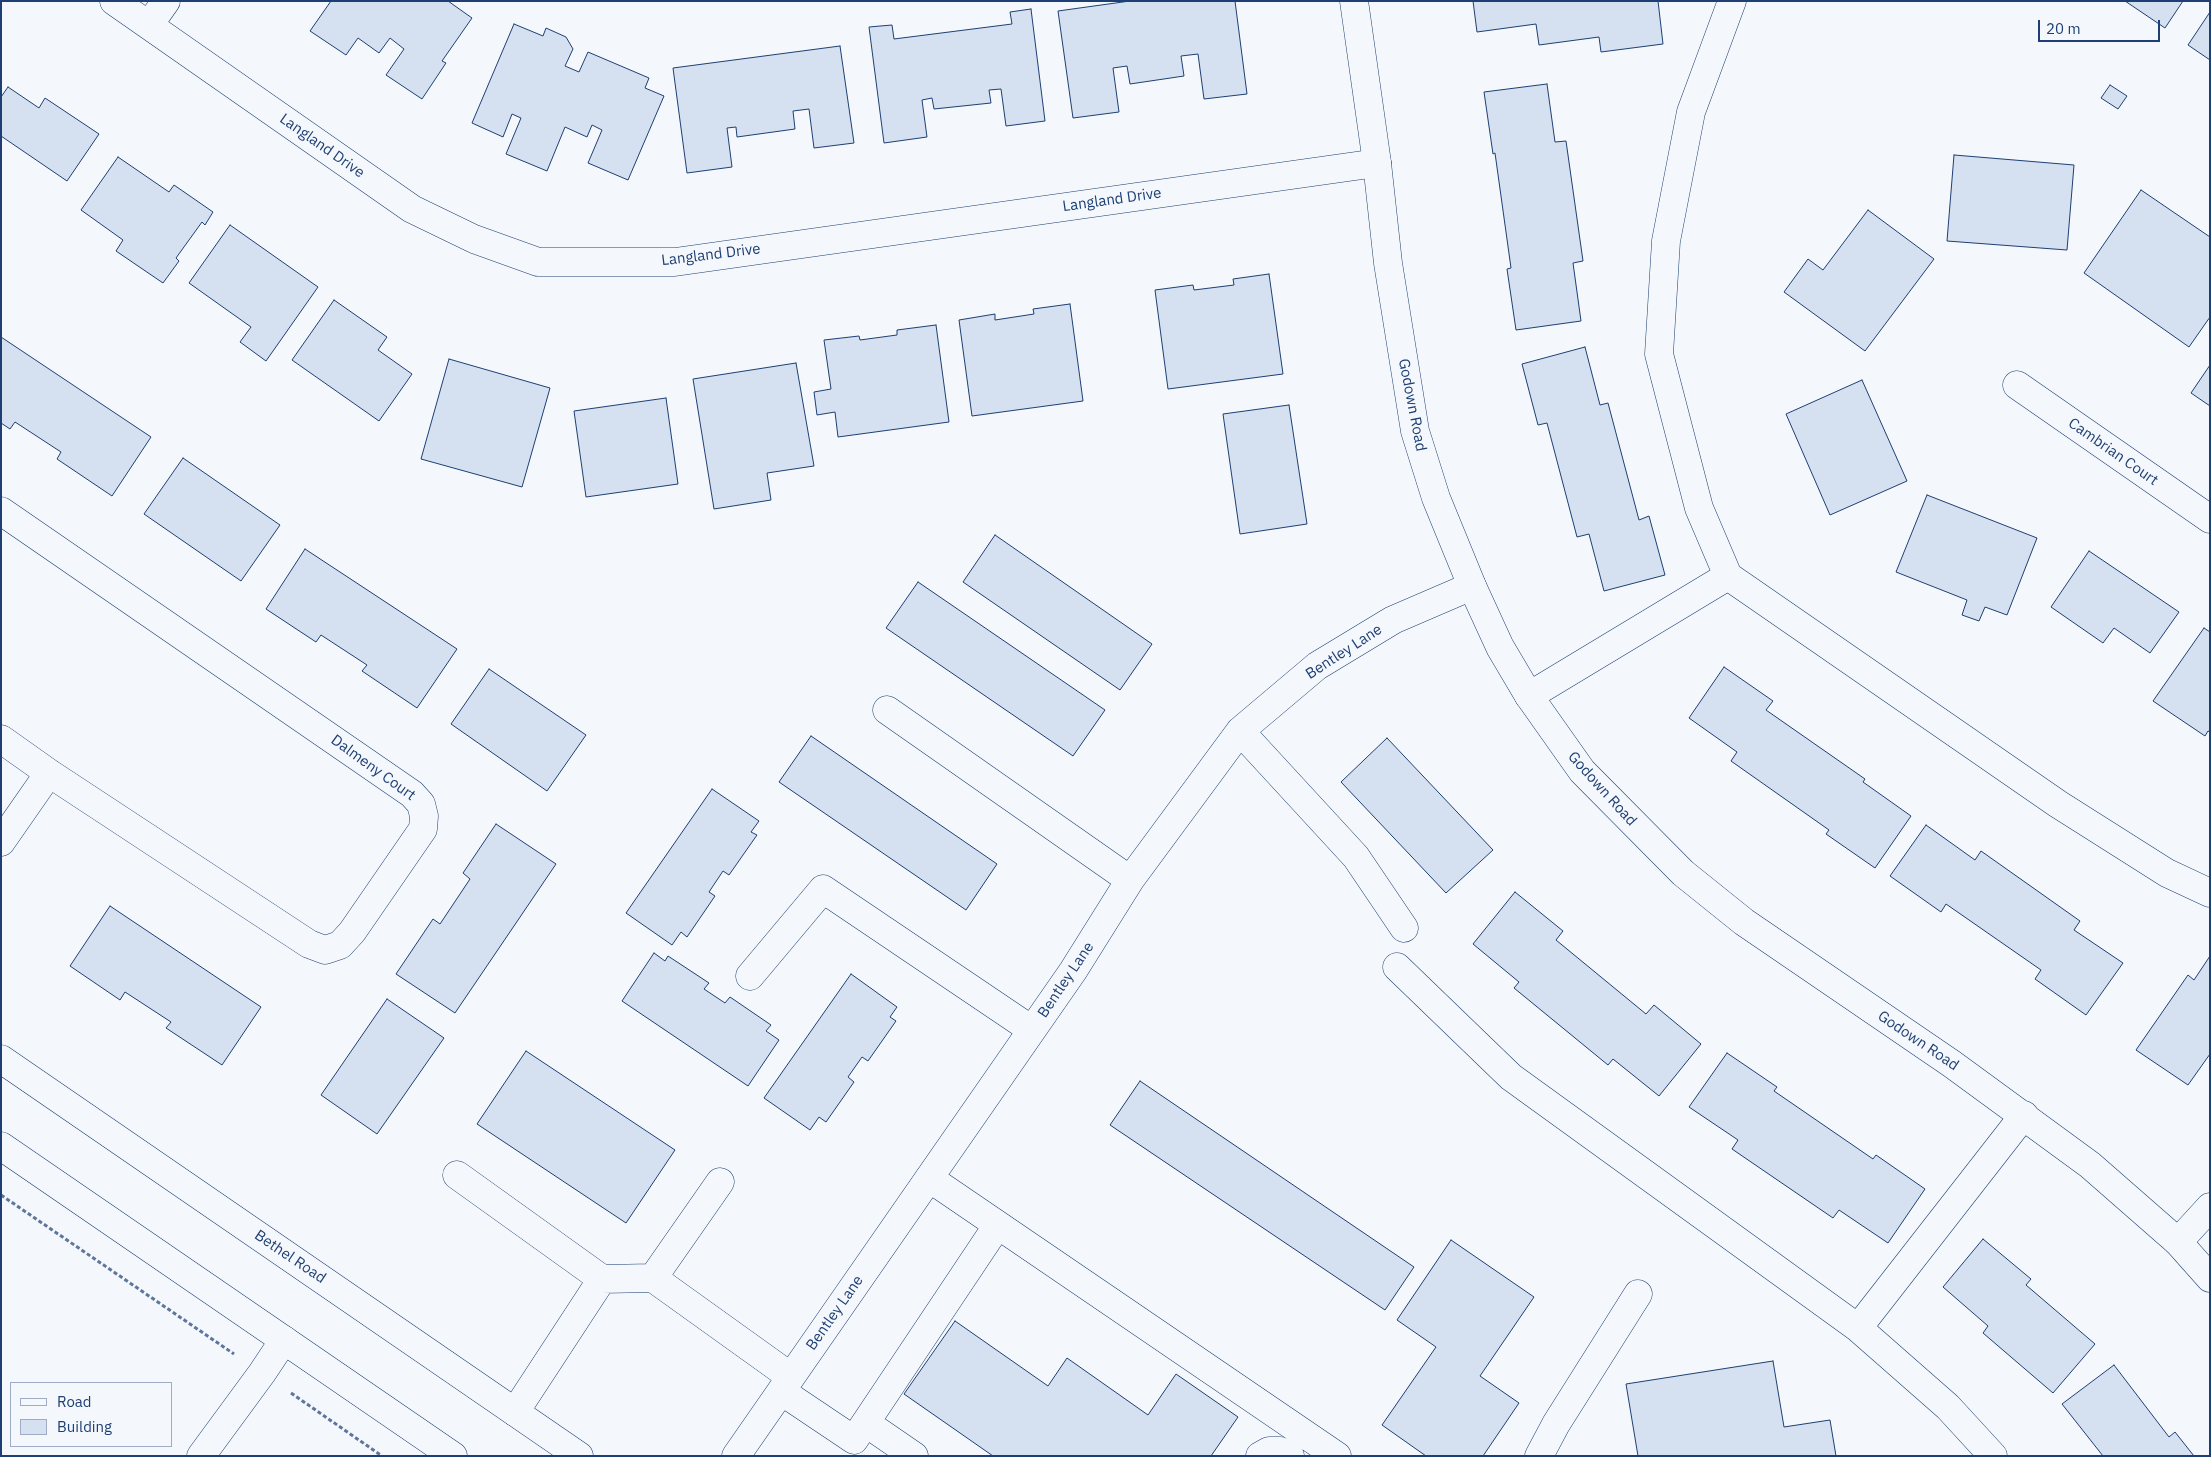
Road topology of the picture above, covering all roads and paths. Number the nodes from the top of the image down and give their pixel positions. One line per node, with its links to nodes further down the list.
1 (114, 1): 5 (street, Langland Drive)
2 (166, 1): 5 (street)
3 (1354, 1): 6 (street, Godown Road)
4 (1732, 1): 10 (street)
5 (149, 25): 6 (street, Langland Drive)
6 (1377, 163): 11 (street, Godown Road)
7 (2017, 385): 9 (street, Cambrian Court)
8 (1, 511): 16 (street, Dalmeny Court)
9 (2210, 519)
10 (1728, 576): 12 (street); 19 (street)
11 (1472, 586): 12 (street, Godown Road); 14 (street, Bentley Lane)
12 (1529, 696): 25 (street, Godown Road)
13 (887, 710): 18 (street)
14 (1240, 731): 18 (street, Bentley Lane); 20 (street)
15 (1, 740): 16 (street, Dalmeny Court)
16 (49, 773): 17 (street)
17 (1, 842)
18 (1130, 880): 23 (street, Bentley Lane)
19 (2210, 893)
20 (1404, 928)
21 (1397, 967): 38 (street)
22 (750, 976): 23 (street)
23 (1032, 1030): 28 (street, Bentley Lane)
24 (1, 1059): 42 (street, Bethel Road)
25 (2024, 1115): 33 (street, Godown Road); 38 (street)
26 (1, 1146): 39 (street)
27 (457, 1175): 34 (street)
28 (929, 1178): 32 (street); 41 (street, Bentley Lane)
29 (720, 1182): 35 (street)
30 (1, 1195): 40 (path)
31 (2210, 1207): 33 (street)
32 (997, 1226): 43 (street); 52 (street)
33 (2178, 1242): 36 (street, Godown Road)
34 (602, 1278): 35 (street); 42 (street)
35 (653, 1278): 41 (street)
36 (2210, 1278)
37 (1638, 1294): 53 (street)
38 (1858, 1328): 54 (street)
39 (284, 1340): 40 (street); 44 (street)
40 (262, 1373): 45 (street); 46 (path)
41 (786, 1384): 43 (street); 48 (street, Bentley Lane)
42 (515, 1412): 47 (street, Bethel Road)
43 (854, 1440): 49 (street)
44 (441, 1453)
45 (201, 1456)
46 (382, 1456)
47 (580, 1456)
48 (736, 1456)
49 (914, 1456)
50 (1260, 1456): 51 (street)
51 (1290, 1456)
52 (1337, 1456)
53 (1539, 1456)
54 (1993, 1456)

